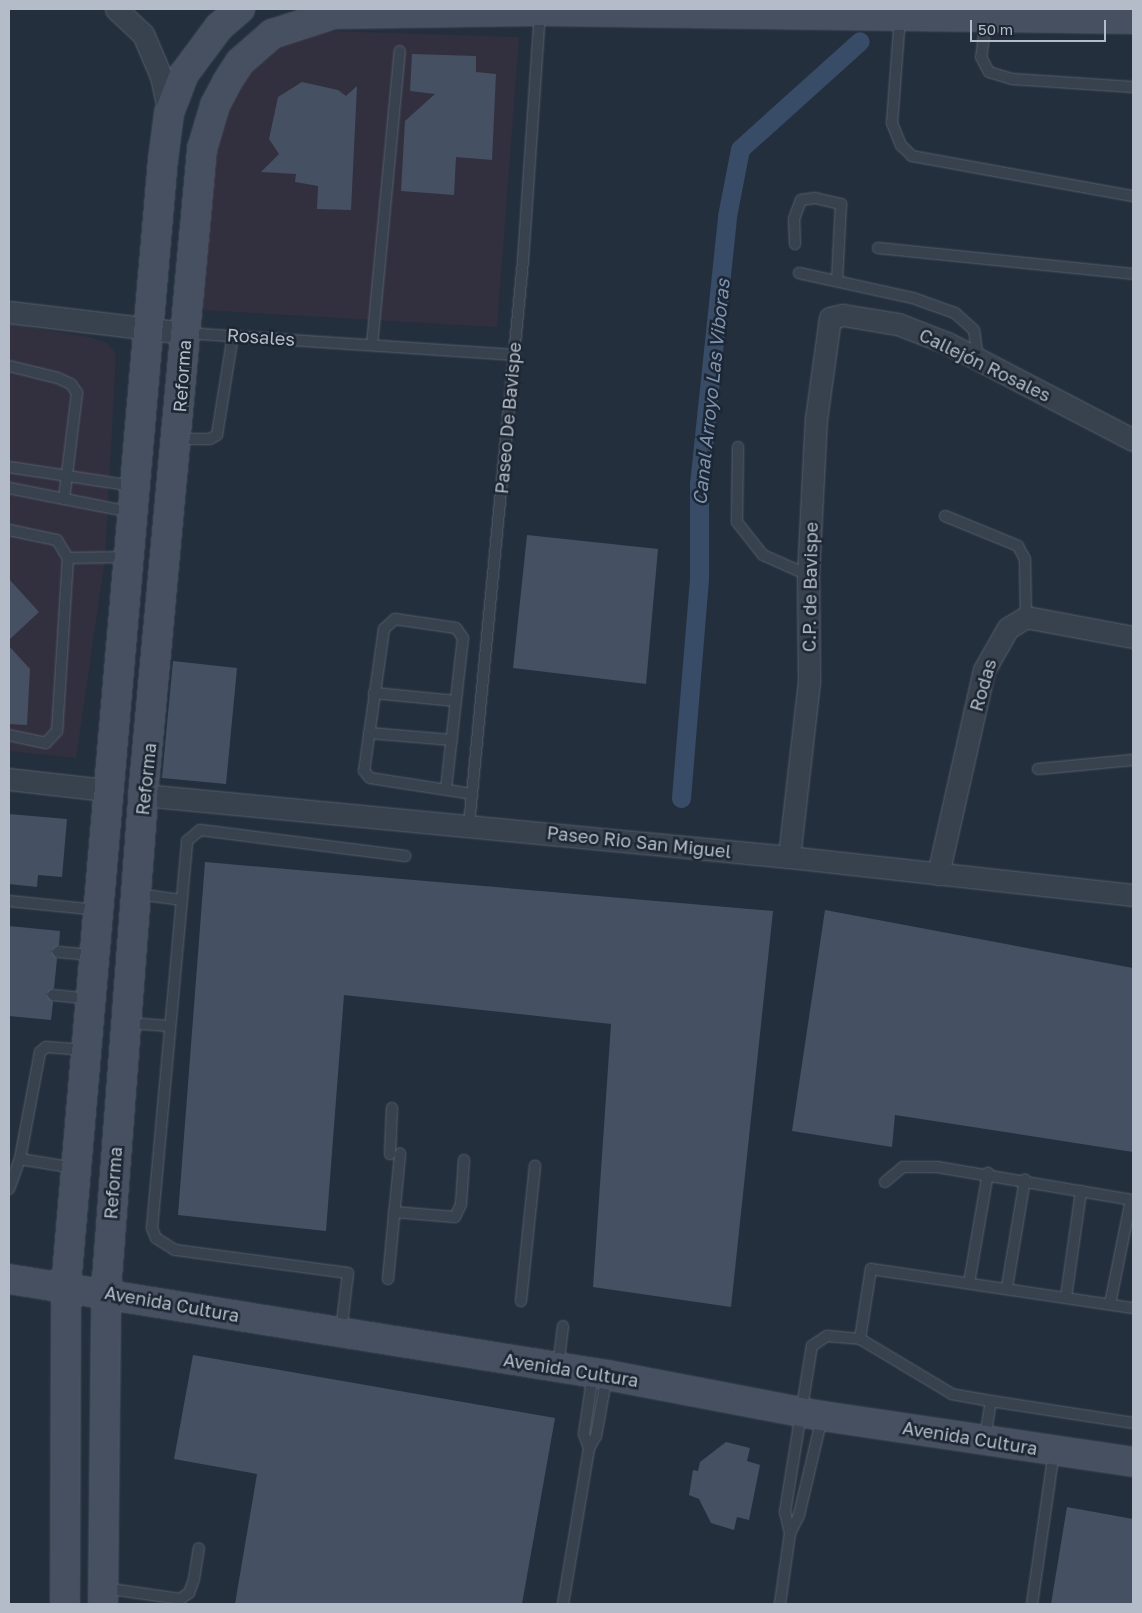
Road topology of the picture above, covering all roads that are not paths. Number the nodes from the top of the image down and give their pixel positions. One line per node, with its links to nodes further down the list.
1 (116, 9): 10 (street)
2 (240, 9): 10 (main road, Reforma)
3 (603, 10): 4 (main road, Reforma); 5 (main road, Reforma)
4 (540, 11): 20 (main road, Reforma); 23 (lane, Paseo De Bavispe)
5 (900, 15): 6 (main road, Reforma); 11 (lane)
6 (987, 16): 7 (main road, Reforma); 9 (lane)
7 (1133, 19)
8 (400, 51): 22 (lane)
9 (1133, 87)
10 (169, 113): 19 (main road, Reforma)
11 (1133, 196)
12 (795, 244): 16 (lane)
13 (878, 248): 15 (lane)
14 (799, 273): 16 (lane)
15 (1133, 274)
16 (837, 281): 24 (lane)
17 (9, 312): 19 (street, Rosales)
18 (830, 318): 24 (street, Callejón Rosales); 39 (street, C.P. de Bavispe)
19 (147, 331): 20 (street, Rosales); 31 (main road, Reforma)
20 (185, 332): 21 (lane, Rosales); 26 (main road, Reforma)
21 (233, 335): 22 (lane, Rosales); 26 (lane)
22 (372, 345): 23 (lane, Rosales)
23 (514, 355): 53 (lane, Paseo De Bavispe)
24 (978, 358): 27 (street, Callejón Rosales)
25 (9, 366): 30 (lane)
26 (177, 439): 51 (main road, Reforma)
27 (1133, 440)
28 (738, 446): 39 (lane)
29 (9, 467): 30 (lane)
30 (67, 476): 31 (lane); 33 (lane)
31 (133, 486): 34 (main road, Reforma)
32 (9, 488): 33 (lane)
33 (64, 500): 34 (lane)
34 (130, 512): 37 (main road, Reforma)
35 (945, 516): 40 (lane)
36 (9, 530): 38 (lane)
37 (128, 557): 38 (lane); 42 (main road, Reforma)
38 (68, 558): 46 (lane)
39 (808, 575): 57 (street, C.P. de Bavispe)
40 (1026, 617): 41 (street); 58 (street, Rodas)
41 (1133, 637)
42 (121, 661): 51 (main road); 54 (main road, Reforma)
43 (374, 693): 44 (lane); 44 (lane); 45 (lane)
44 (456, 700): 47 (lane)
45 (369, 733): 47 (lane); 52 (lane)
46 (9, 735)
47 (452, 740): 52 (lane)
48 (1133, 760): 49 (lane)
49 (1038, 769)
50 (9, 779): 54 (street)
51 (145, 784): 55 (street, Paseo Rio San Miguel); 62 (main road, Reforma)
52 (446, 789): 53 (lane)
53 (472, 794): 55 (lane, Paseo De Bavispe)
54 (106, 798): 62 (main road); 63 (main road, Reforma)
55 (469, 825): 57 (street, Paseo Rio San Miguel)
56 (406, 856): 60 (lane)
57 (789, 857): 58 (street, Paseo Rio San Miguel)
58 (938, 874): 59 (street, Paseo Rio San Miguel)
59 (1133, 895)
60 (181, 900): 62 (lane); 69 (lane)
61 (9, 901): 63 (lane)
62 (135, 905): 68 (main road, Reforma)
63 (98, 910): 65 (main road, Reforma)
64 (58, 952): 65 (lane)
65 (94, 956): 67 (main road, Reforma)
66 (54, 995): 67 (lane)
67 (91, 999): 70 (main road, Reforma)
68 (126, 1023): 69 (lane); 88 (main road, Reforma)
69 (169, 1026): 94 (lane)
70 (87, 1050): 72 (lane); 75 (main road, Reforma)
71 (392, 1108): 82 (lane)
72 (20, 1159): 75 (lane); 79 (lane)
73 (464, 1160): 82 (lane)
74 (535, 1166): 90 (lane)
75 (77, 1168): 86 (main road, Reforma)
76 (988, 1173): 77 (lane); 78 (lane); 85 (lane)
77 (1025, 1180): 80 (lane); 87 (lane)
78 (885, 1182)
79 (9, 1189)
80 (1081, 1190): 81 (lane); 89 (lane)
81 (1132, 1200): 91 (lane)
82 (394, 1212): 84 (lane)
83 (9, 1278): 86 (main road, Avenida Cultura)
84 (388, 1279)
85 (970, 1283): 87 (lane); 95 (lane)
86 (66, 1286): 88 (main road, Avenida Cultura); 107 (main road, Reforma)
87 (1007, 1287): 89 (lane)
88 (106, 1292): 94 (main road, Avenida Cultura); 106 (main road, Reforma)
89 (1066, 1297): 91 (lane)
90 (521, 1301)
91 (1110, 1304): 92 (lane)
92 (1133, 1308)
93 (563, 1326): 96 (lane)
94 (340, 1333): 96 (main road, Avenida Cultura)
95 (860, 1339): 98 (lane); 99 (lane)
96 (558, 1367): 97 (main road, Avenida Cultura)
97 (600, 1373): 99 (main road, Avenida Cultura); 108 (lane)
98 (992, 1401): 100 (lane); 101 (lane)
99 (812, 1414): 101 (main road, Avenida Cultura); 104 (lane); 104 (lane)
100 (1133, 1422)
101 (985, 1440): 102 (main road, Avenida Cultura)
102 (1054, 1451): 103 (main road, Avenida Cultura); 110 (lane)
103 (1133, 1462)
104 (790, 1533): 109 (lane)
105 (198, 1548): 106 (lane)
106 (103, 1596)
107 (65, 1604)
108 (563, 1604)
109 (780, 1604)
110 (1032, 1604)

